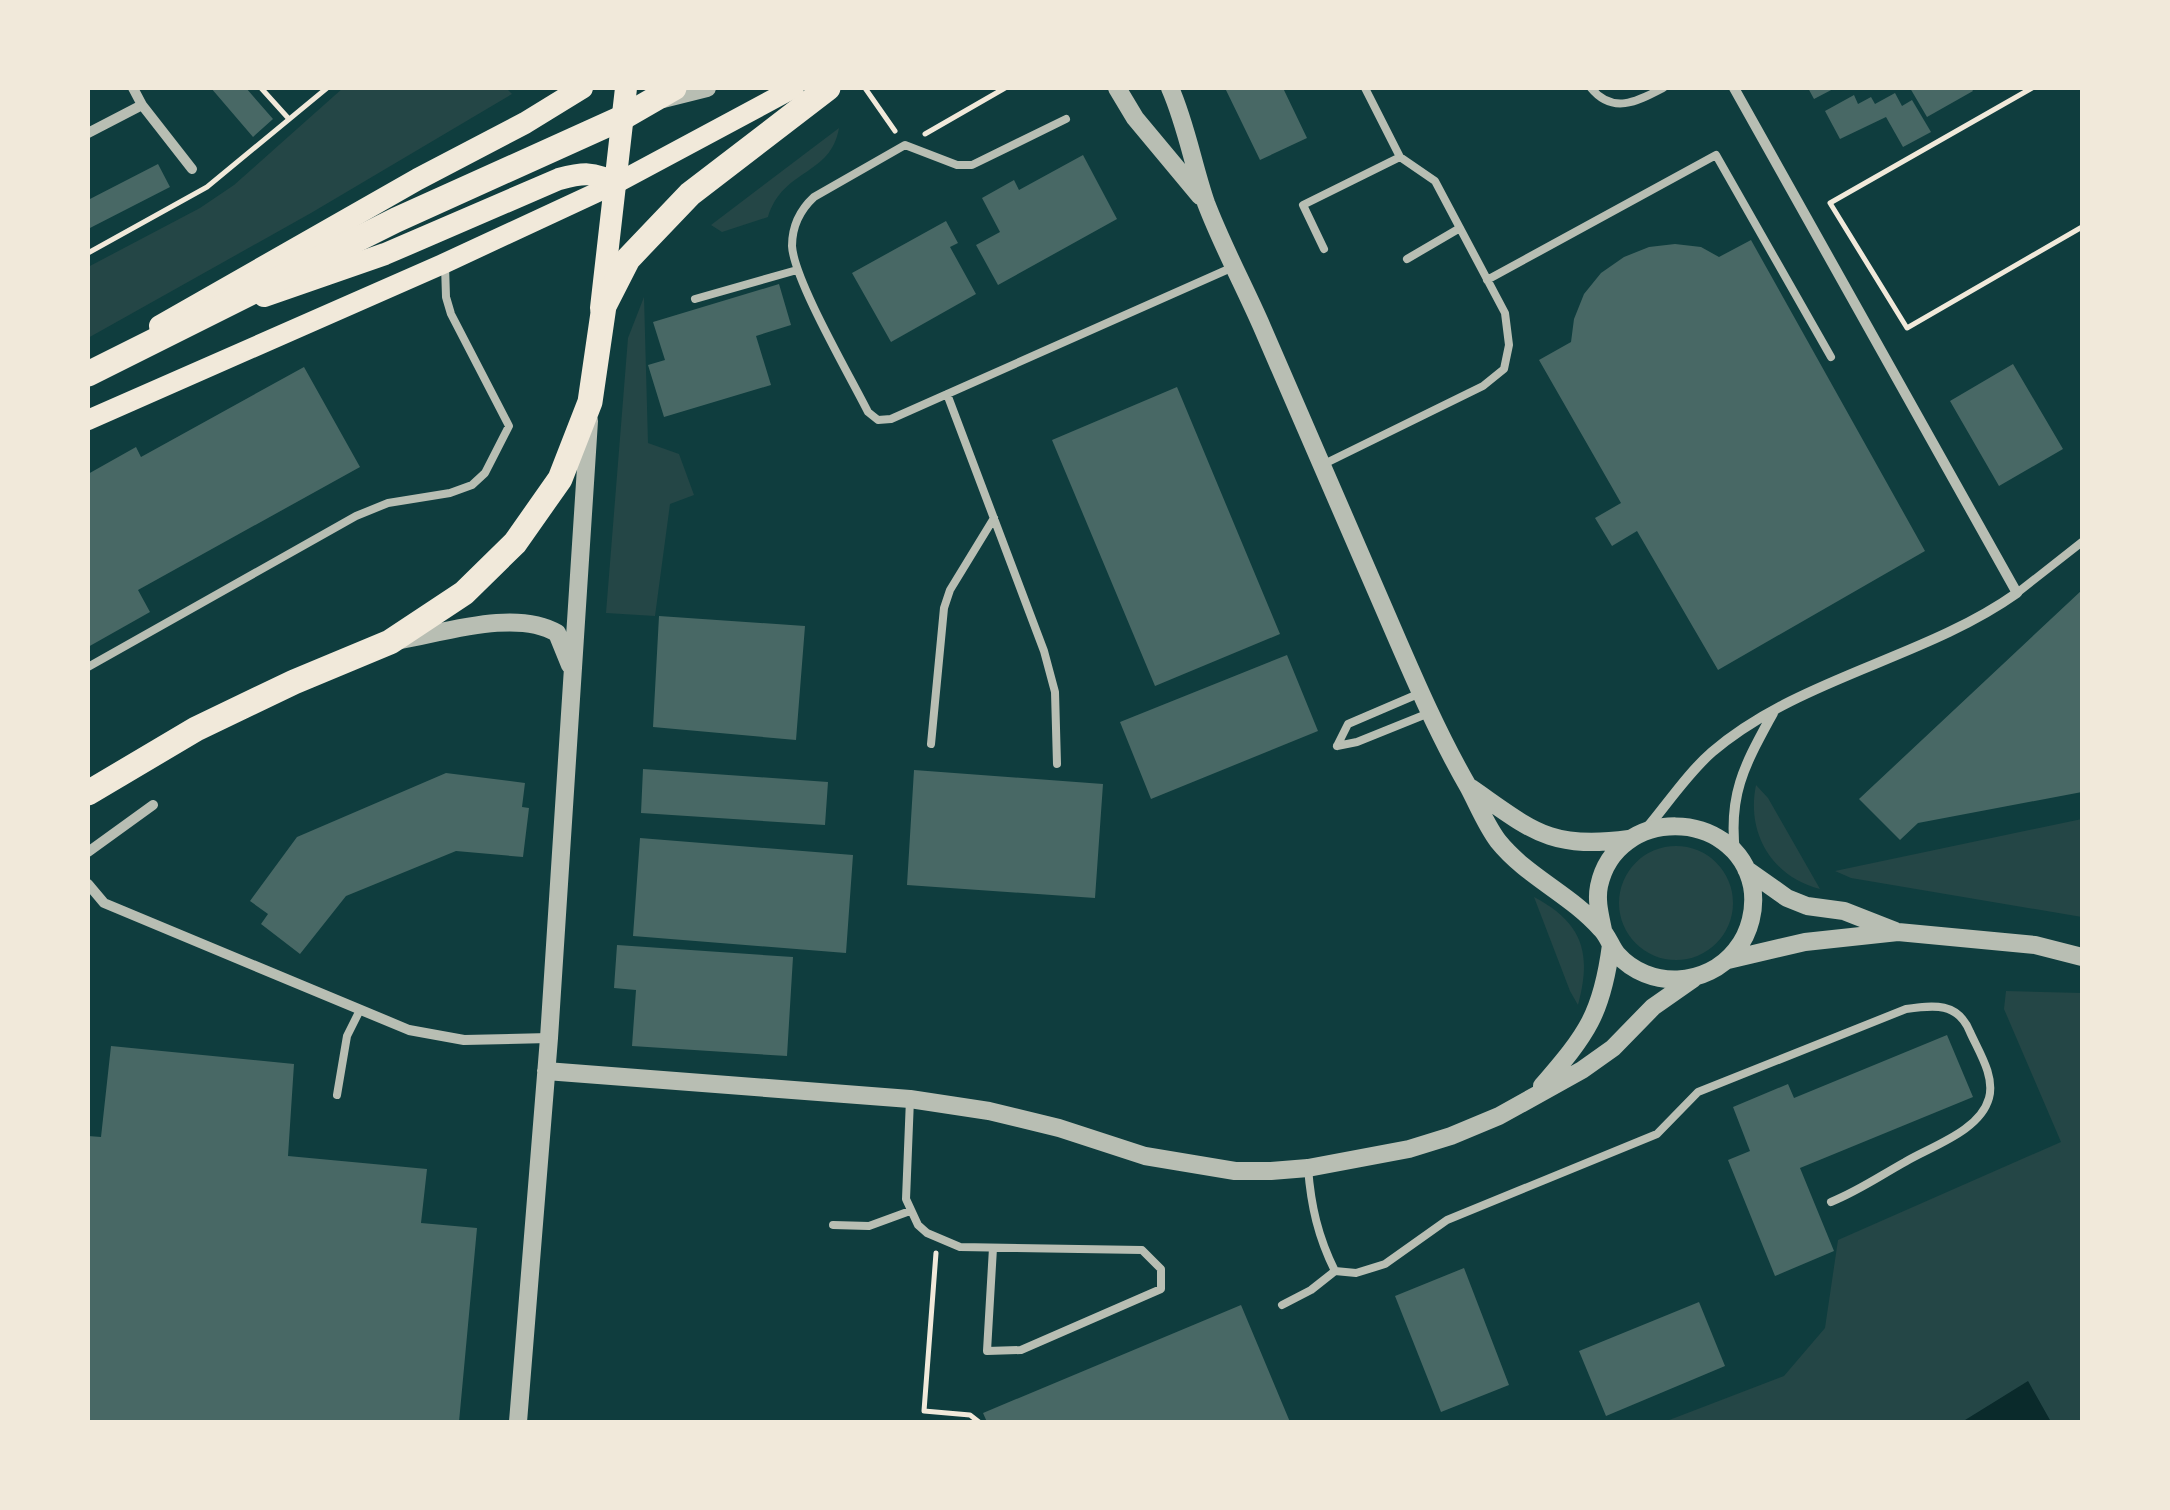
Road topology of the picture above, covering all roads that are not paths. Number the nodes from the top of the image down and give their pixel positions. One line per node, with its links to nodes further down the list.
1 (134, 88): 15 (street)
2 (582, 88): 34 (main road)
3 (626, 88): 16 (main road)
4 (674, 88): 14 (highway)
5 (707, 88): 14 (street)
6 (794, 88): 21 (main road)
7 (828, 88): 32 (highway)
8 (1117, 88): 22 (street)
9 (1170, 88): 22 (street)
10 (1365, 88): 19 (lane)
11 (1591, 88): 12 (lane)
12 (1663, 88)
13 (1734, 88): 41 (street)
14 (648, 103): 16 (highway)
15 (142, 105): 18 (street); 20 (street)
16 (622, 118): 21 (main road); 31 (highway)
17 (1066, 118): 28 (lane)
18 (88, 133)
19 (1400, 157): 23 (lane); 24 (lane)
20 (192, 169)
21 (614, 184): 26 (main road); 31 (main road); 32 (main road)
22 (1207, 204): 27 (street)
23 (1460, 228): 25 (lane); 29 (lane)
24 (1324, 250)
25 (1407, 259)
26 (445, 263): 37 (main road); 43 (lane)
27 (1235, 266): 35 (lane); 38 (street)
28 (797, 270): 30 (lane); 35 (lane)
29 (1487, 280): 33 (lane); 38 (lane)
30 (695, 299)
31 (218, 312): 34 (highway)
32 (598, 334): 36 (highway)
33 (1832, 357)
34 (88, 371)
35 (947, 394): 39 (lane)
36 (590, 402): 42 (highway); 44 (street)
37 (88, 420)
38 (1322, 465): 45 (street)
39 (994, 518): 48 (lane); 49 (lane)
40 (2082, 542): 41 (lane)
41 (2017, 593): 47 (street)
42 (390, 642): 44 (street); 51 (highway)
43 (88, 667)
44 (573, 675): 63 (street)
45 (1420, 693): 46 (street); 46 (lane)
46 (1428, 712): 50 (street)
47 (1773, 712): 53 (street); 55 (street)
48 (931, 744)
49 (1057, 764)
50 (1467, 784): 53 (street); 58 (street)
51 (88, 793)
52 (153, 806): 54 (street)
53 (1637, 835): 55 (street); 58 (street)
54 (88, 852)
55 (1740, 860): 57 (street); 60 (street)
56 (88, 884): 62 (street)
57 (1898, 932): 59 (street); 60 (street)
58 (1607, 938): 61 (street); 66 (street)
59 (2082, 957)
60 (1728, 960): 61 (street)
61 (1696, 978): 66 (street)
62 (360, 1010): 63 (street); 65 (lane)
63 (549, 1038): 64 (street)
64 (546, 1071): 67 (street); 75 (street)
65 (337, 1095)
66 (1532, 1098): 68 (street)
67 (910, 1099): 68 (street); 70 (lane)
68 (1308, 1168): 73 (lane)
69 (1830, 1202): 73 (lane)
70 (910, 1211): 71 (lane); 72 (lane)
71 (833, 1225)
72 (994, 1248): 72 (lane)
73 (1335, 1270): 74 (lane)
74 (1282, 1305)
75 (518, 1422)

